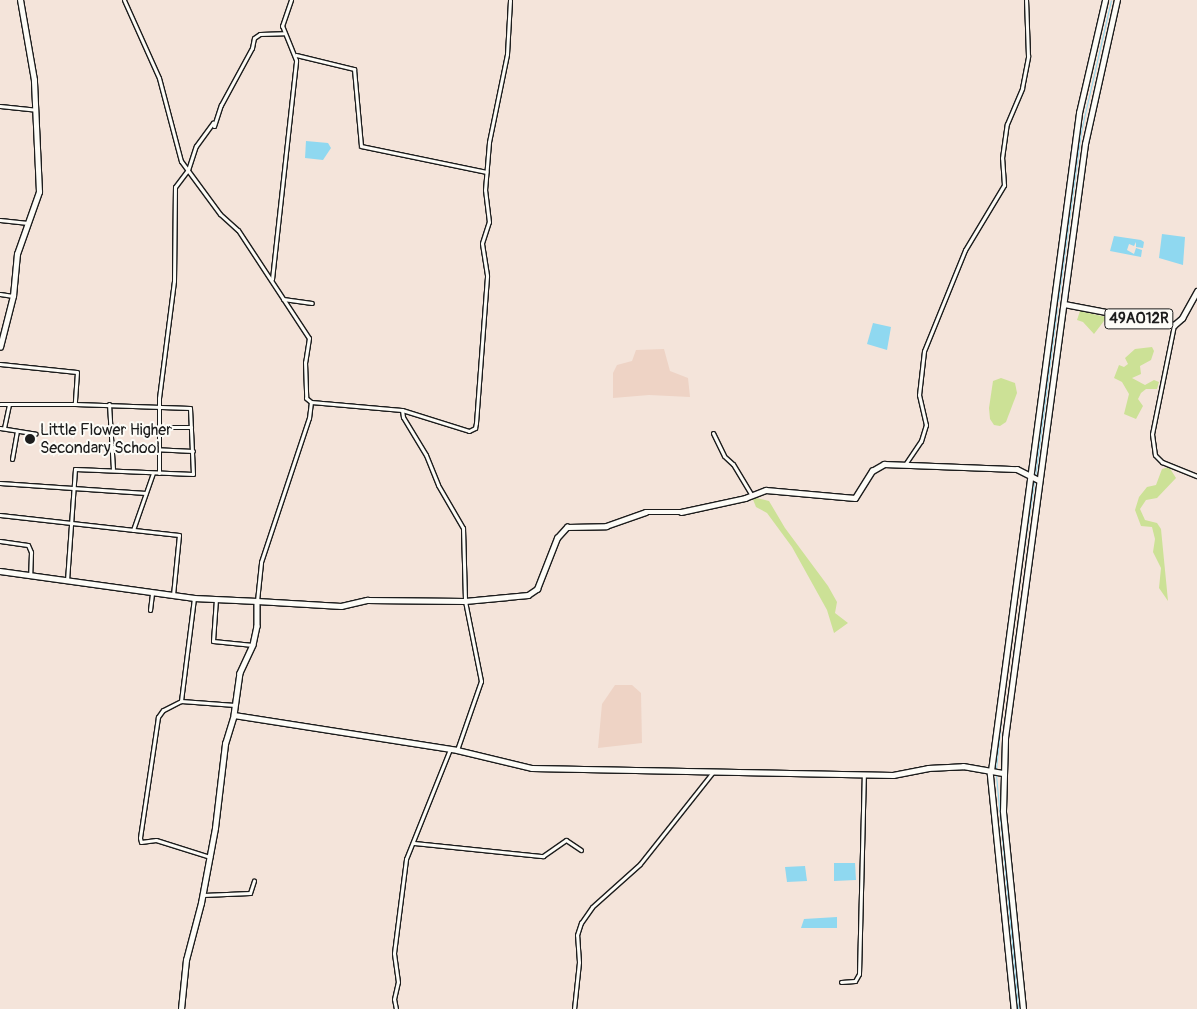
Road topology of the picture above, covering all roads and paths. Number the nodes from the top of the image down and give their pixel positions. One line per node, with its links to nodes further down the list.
1 (20, 0): 11 (street)
2 (124, 0): 12 (street)
3 (291, 0): 8 (street)
4 (510, 0): 13 (street)
5 (1026, 0): 44 (street)
6 (1105, 0): 21 (street)
7 (1117, 0): 23 (street)
8 (284, 33): 9 (street); 12 (street)
9 (296, 55): 13 (street); 16 (street)
10 (0, 106): 11 (street)
11 (36, 110): 15 (street)
12 (188, 170): 16 (street); 32 (street)
13 (486, 172): 33 (street)
14 (0, 220): 15 (street)
15 (28, 223): 19 (street)
16 (272, 279): 20 (street)
17 (1197, 291): 24 (main road, 49A012R)
18 (0, 294): 19 (street)
19 (13, 296): 25 (street)
20 (283, 299): 22 (street); 27 (street)
21 (1052, 302): 23 (street); 49 (street)
22 (312, 303)
23 (1064, 304): 24 (main road, 49A012R); 50 (street)
24 (1174, 325): 48 (street)
25 (0, 347)
26 (0, 364): 30 (street)
27 (311, 402): 33 (street); 66 (street)
28 (0, 404): 29 (street)
29 (10, 404): 30 (street); 36 (street)
30 (75, 404): 31 (street)
31 (109, 404): 32 (street); 40 (street)
32 (158, 405): 34 (street); 35 (street)
33 (402, 410): 67 (street)
34 (159, 426): 35 (street); 41 (street)
35 (191, 427): 42 (street)
36 (2, 428): 37 (street)
37 (18, 431): 38 (street); 43 (street)
38 (36, 434)
39 (713, 434): 54 (street)
40 (111, 447): 41 (street); 45 (street)
41 (159, 449): 42 (street); 47 (street)
42 (193, 451): 47 (street)
43 (12, 459)
44 (906, 463): 49 (street); 54 (street)
45 (113, 469): 46 (street); 52 (street)
46 (153, 473): 47 (street); 53 (street)
47 (159, 473)
48 (1197, 476)
49 (1029, 478): 50 (street); 75 (street)
50 (1039, 480): 77 (street)
51 (0, 483): 52 (street)
52 (76, 489): 53 (street); 56 (street)
53 (146, 493): 57 (street)
54 (751, 494): 67 (street)
55 (0, 515): 56 (street)
56 (69, 524): 57 (street); 61 (street)
57 (133, 530): 63 (street)
58 (0, 541): 60 (street)
59 (0, 571): 60 (street)
60 (30, 576): 61 (street)
61 (67, 582): 62 (street)
62 (152, 593): 63 (street); 68 (street)
63 (173, 595): 64 (street)
64 (194, 598): 65 (street); 70 (street)
65 (216, 599): 66 (street); 69 (street)
66 (257, 601): 67 (street); 69 (street)
67 (465, 601): 74 (street)
68 (150, 610)
69 (254, 645): 71 (street)
70 (181, 701): 71 (street); 81 (street)
71 (235, 705): 72 (street)
72 (234, 715): 73 (street); 81 (street)
73 (450, 748): 74 (street); 79 (street)
74 (457, 750): 76 (street)
75 (990, 771): 77 (street); 78 (street); 88 (street)
76 (713, 772): 78 (street); 87 (street)
77 (1002, 773): 89 (street)
78 (864, 774): 84 (street)
79 (414, 843): 80 (street); 86 (street)
80 (581, 850)
81 (210, 857): 83 (street)
82 (254, 881): 83 (street)
83 (203, 895): 85 (street)
84 (841, 982)
85 (181, 1009)
86 (396, 1009)
87 (574, 1009)
88 (1014, 1009)
89 (1023, 1009)

